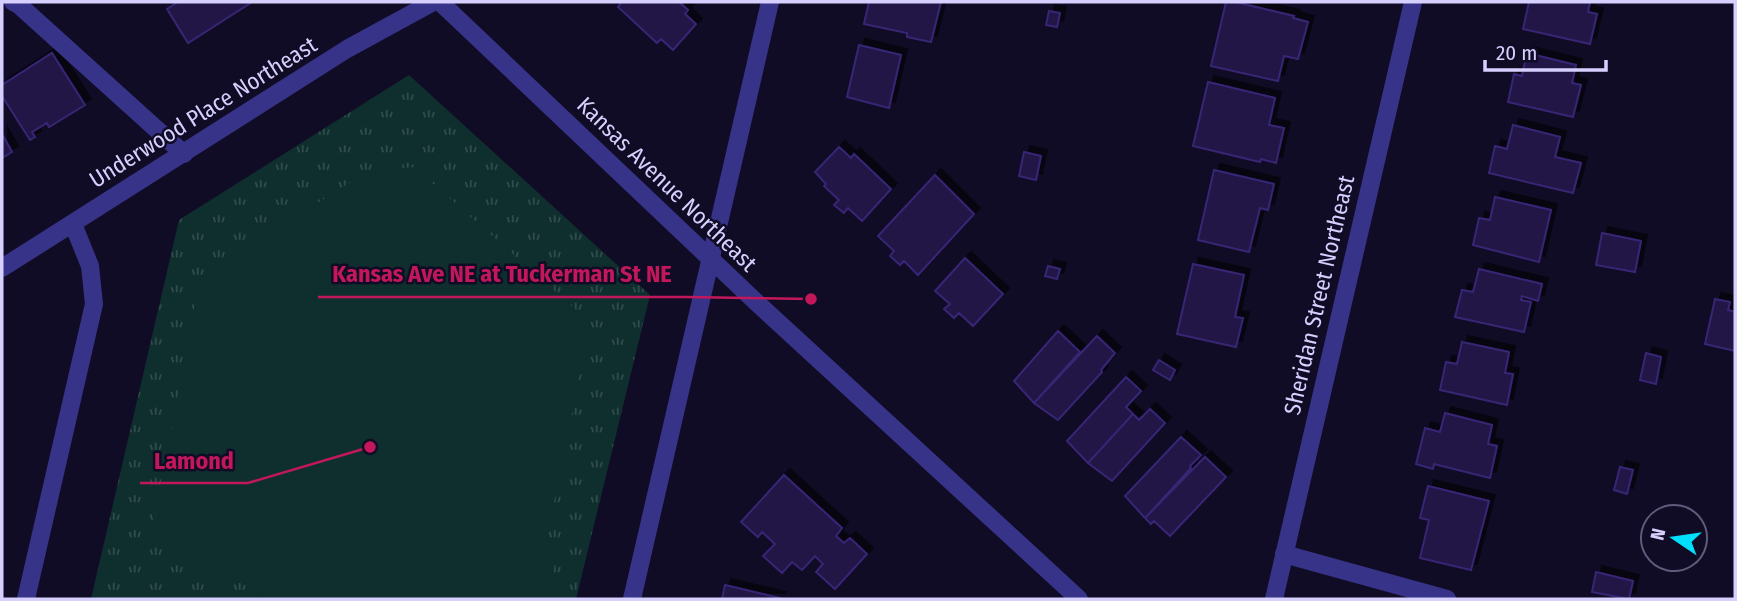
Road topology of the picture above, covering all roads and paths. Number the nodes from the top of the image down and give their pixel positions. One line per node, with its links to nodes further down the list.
1 (13, 2): 6 (street)
2 (433, 2): 6 (street, Underwood Place Northeast)
3 (440, 2): 8 (street, Kansas Avenue Northeast)
4 (770, 2): 8 (street)
5 (1413, 2): 10 (street, Sheridan Street Northeast)
6 (184, 154): 7 (street, Underwood Place Northeast)
7 (72, 224): 9 (street, Underwood Place Northeast); 11 (street)
8 (711, 258): 12 (street); 13 (street, Kansas Avenue Northeast)
9 (2, 268)
10 (1284, 554): 14 (street, Sheridan Street Northeast); 15 (street)
11 (26, 599)
12 (632, 599)
13 (1079, 599)
14 (1274, 599)
15 (1447, 599)

